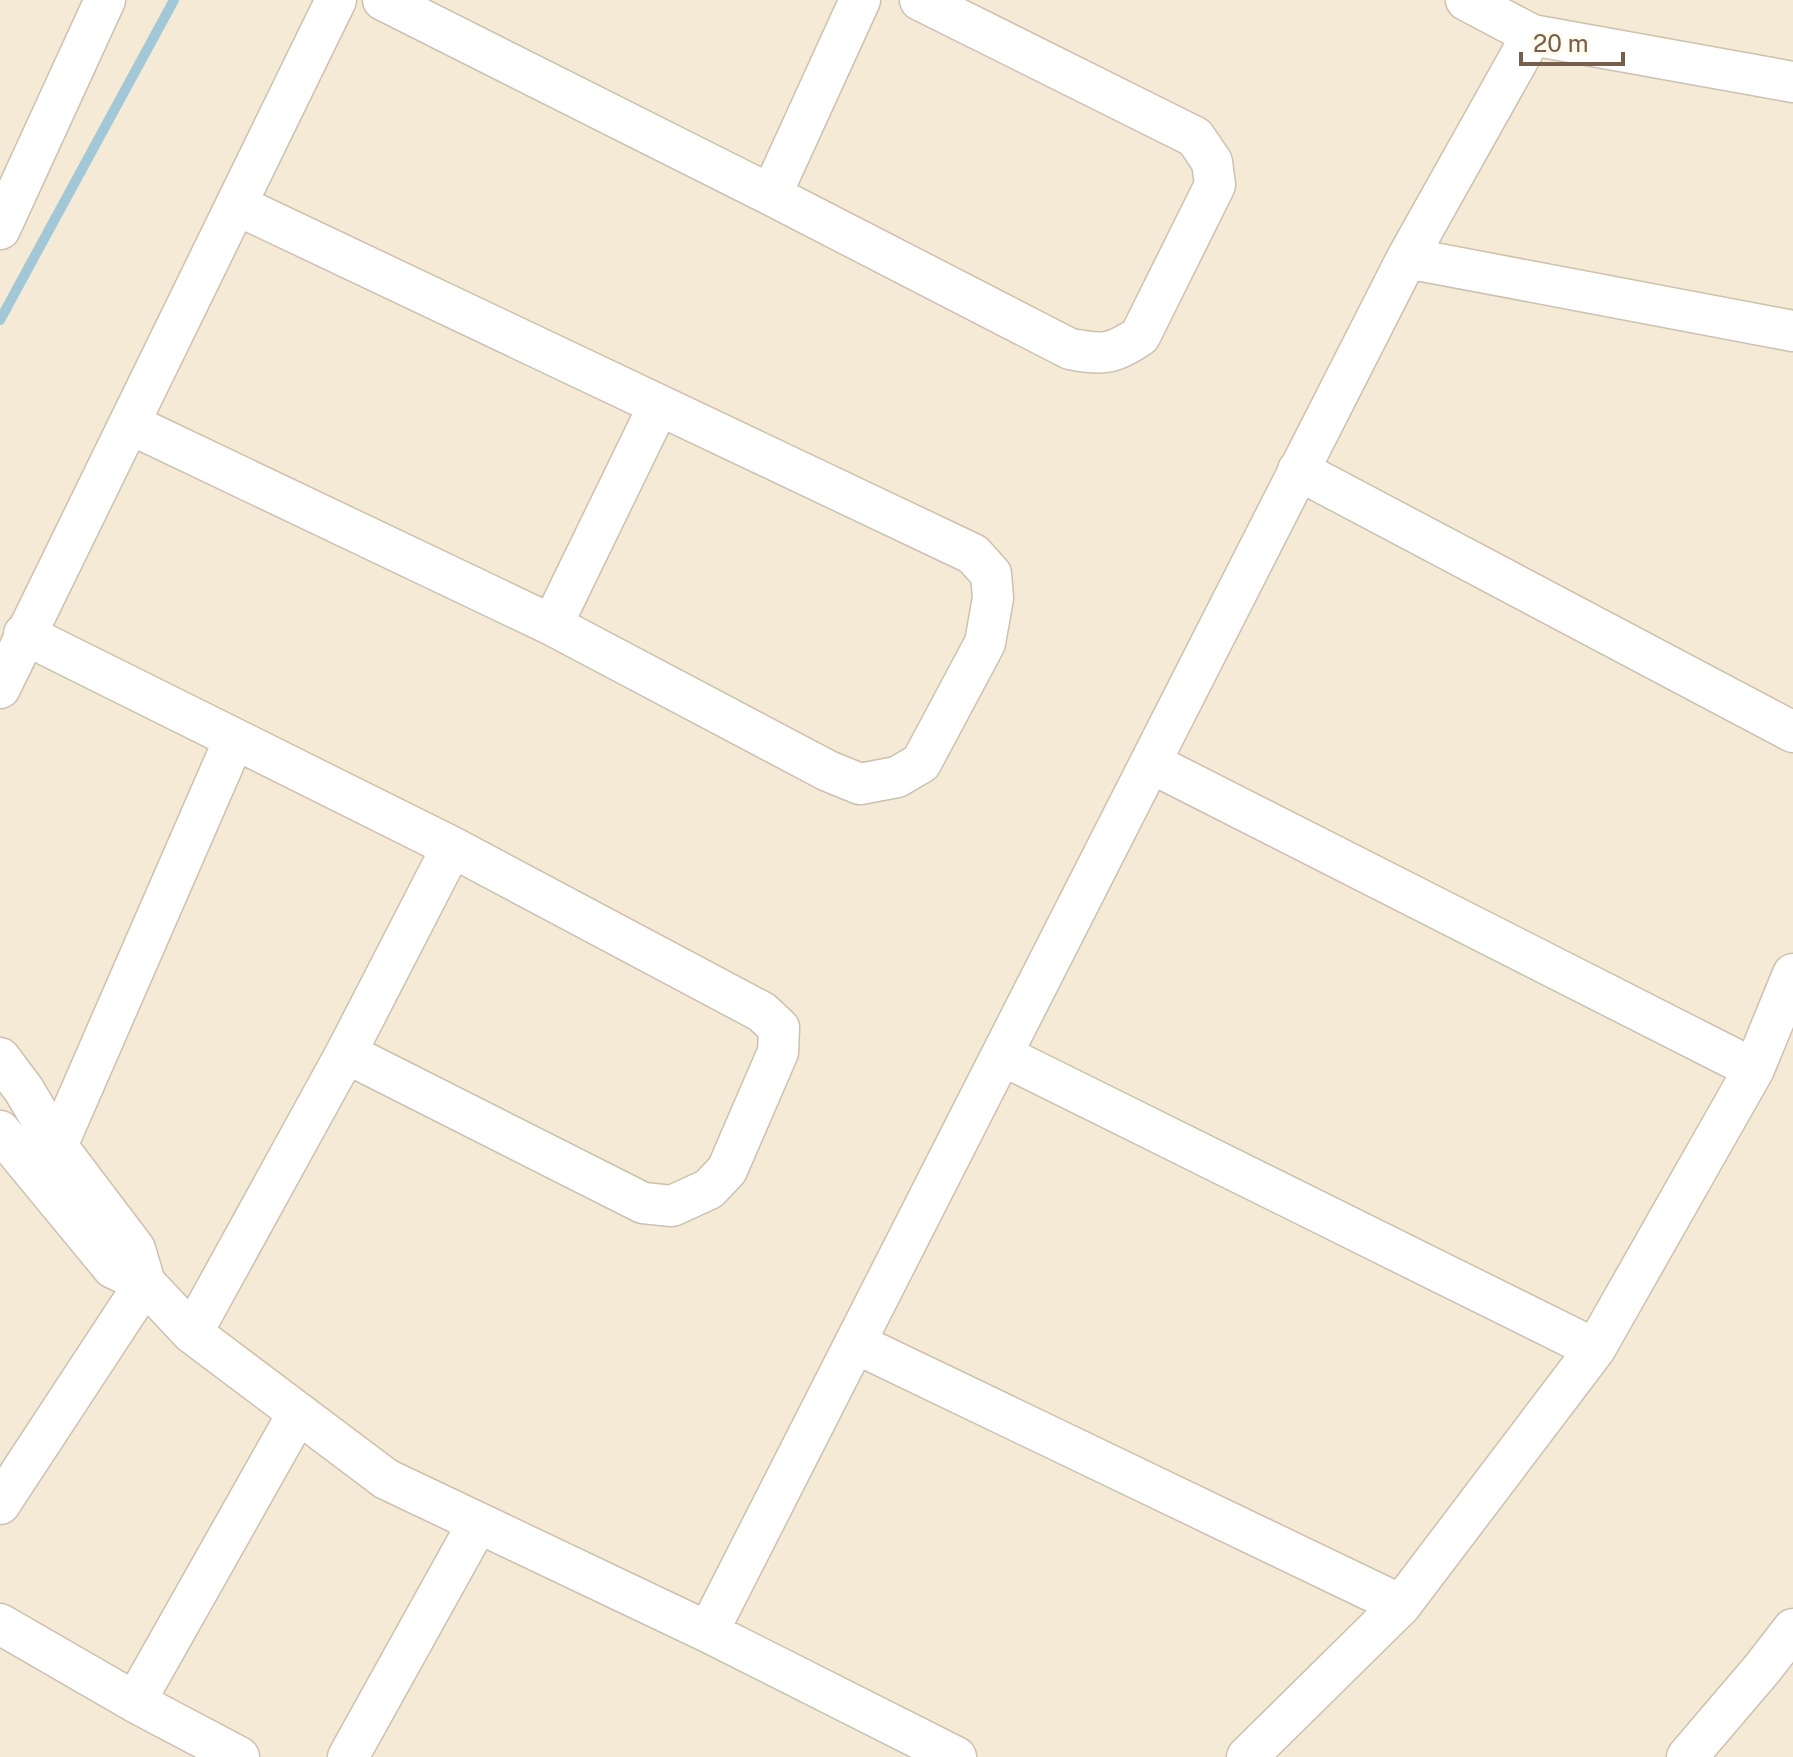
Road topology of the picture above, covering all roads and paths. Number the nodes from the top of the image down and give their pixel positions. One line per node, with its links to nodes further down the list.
1 (105, 0): 11 (street)
2 (336, 0): 10 (street)
3 (383, 0): 9 (street)
4 (860, 0): 9 (street)
5 (920, 0): 9 (street)
6 (1466, 0): 7 (street)
7 (1532, 35): 8 (street); 12 (street)
8 (1793, 82)
9 (771, 195)
10 (237, 205): 14 (street); 15 (street)
11 (0, 229)
12 (1407, 258): 13 (street); 16 (street)
13 (1793, 331)
14 (659, 405): 17 (street); 17 (street)
15 (130, 424): 17 (street); 18 (street)
16 (1298, 470): 20 (street); 22 (street)
17 (552, 625)
18 (12, 639): 19 (street); 21 (street)
19 (0, 688)
20 (1793, 732)
21 (234, 740): 23 (street); 30 (street)
22 (1151, 763): 26 (street); 28 (street)
23 (452, 847): 25 (street); 25 (street)
24 (1793, 974): 28 (street)
25 (346, 1053): 32 (street)
26 (1002, 1055): 33 (street); 34 (street)
27 (0, 1058): 30 (street)
28 (1754, 1069): 34 (street)
29 (0, 1131): 30 (street)
30 (43, 1156): 31 (street)
31 (145, 1283): 32 (street); 36 (street)
32 (192, 1333): 35 (street)
33 (855, 1343): 38 (street); 41 (street)
34 (1595, 1349): 38 (street)
35 (298, 1413): 37 (street); 42 (street)
36 (0, 1504)
37 (478, 1523): 41 (street); 44 (street)
38 (1401, 1605): 46 (street)
39 (0, 1624): 42 (street)
40 (1793, 1629): 47 (street)
41 (708, 1632): 45 (street)
42 (135, 1702): 43 (street)
43 (239, 1757)
44 (348, 1757)
45 (956, 1757)
46 (1247, 1757)
47 (1687, 1757)

